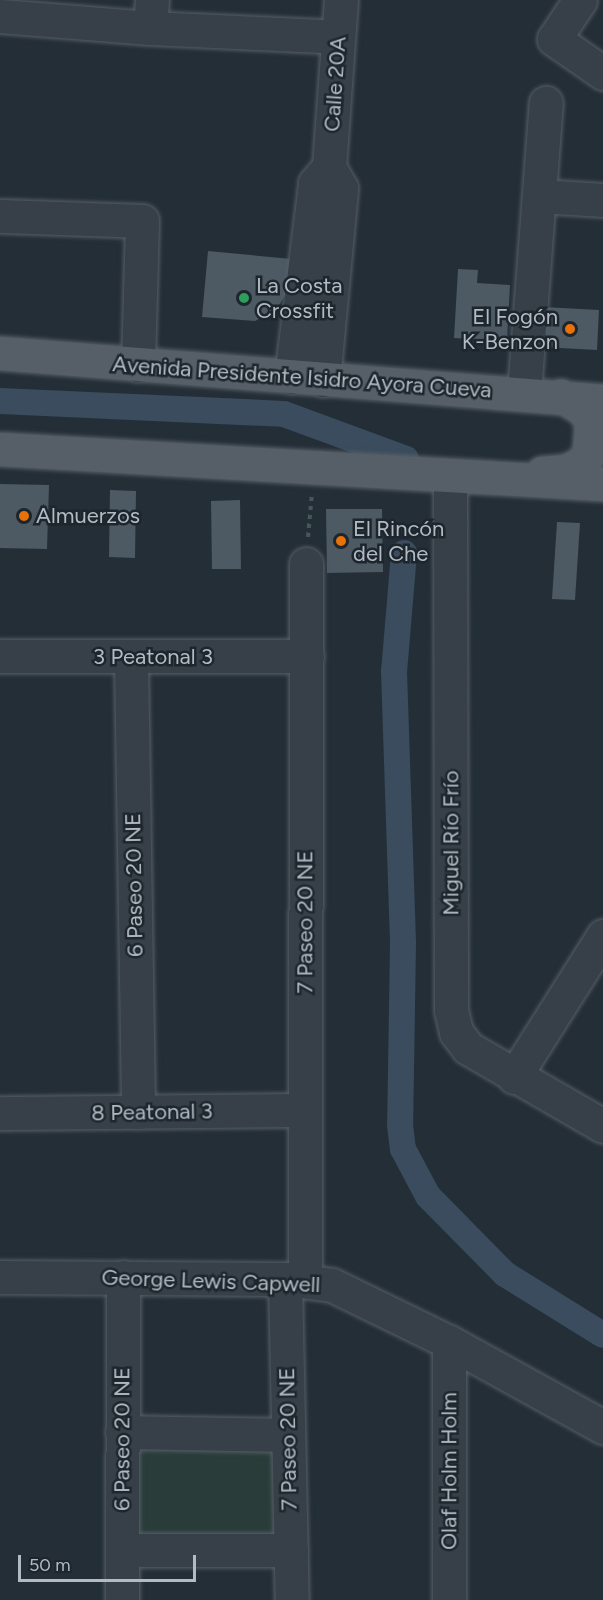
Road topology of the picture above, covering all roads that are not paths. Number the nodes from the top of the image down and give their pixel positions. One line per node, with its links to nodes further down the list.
1 (341, 0): 5 (street, Calle 20A)
2 (580, 0): 6 (street)
3 (151, 14): 4 (street); 5 (street)
4 (0, 16)
5 (338, 37): 8 (street, Calle 20A)
6 (603, 73)
7 (546, 103): 9 (street)
8 (329, 167): 14 (street, Calle 20A); 15 (street, Calle 20A)
9 (540, 196): 10 (street); 16 (street)
10 (603, 200)
11 (0, 216): 13 (street)
12 (0, 353): 13 (main road, Avenida Presidente Isidro Ayora Cueva)
13 (138, 365): 14 (main road, Avenida Presidente Isidro Ayora Cueva)
14 (291, 377): 15 (main road, Avenida Presidente Isidro Ayora Cueva)
15 (323, 380): 16 (main road, Avenida Presidente Isidro Ayora Cueva)
16 (524, 393): 17 (main road, Avenida Presidente Isidro Ayora Cueva)
17 (561, 396): 18 (main road, Avenida Presidente Isidro Ayora Cueva); 21 (main road)
18 (603, 401)
19 (0, 449): 20 (main road)
20 (450, 477): 21 (main road); 28 (street, Miguel Río Frío)
21 (489, 479): 22 (main road)
22 (603, 484)
23 (306, 564): 25 (street, 7 Paseo 20 NE)
24 (0, 656): 26 (street, 3 Peatonal 3)
25 (307, 656): 26 (street, 3 Peatonal 3); 29 (street, 7 Paseo 20 NE)
26 (131, 658): 30 (street, 6 Paseo 20 NE)
27 (603, 936): 28 (street)
28 (514, 1077): 32 (street, Miguel Río Frío)
29 (305, 1110): 30 (street, 8 Peatonal 3); 35 (street, 7 Paseo 20 NE)
30 (138, 1112): 31 (street, 8 Peatonal 3)
31 (0, 1113)
32 (603, 1126)
33 (0, 1277): 34 (street, George Lewis Capwell)
34 (123, 1277): 35 (street, George Lewis Capwell); 38 (street, 6 Paseo 20 NE)
35 (295, 1280): 36 (street, George Lewis Capwell); 39 (street, 7 Paseo 20 NE)
36 (449, 1342): 37 (street, George Lewis Capwell); 44 (street, Olaf Holm Holm)
37 (603, 1427)
38 (122, 1432): 39 (street); 40 (street, 6 Paseo 20 NE)
39 (288, 1435): 41 (street, 7 Paseo 20 NE)
40 (122, 1550): 41 (street); 42 (street, 6 Paseo 20 NE)
41 (291, 1550): 43 (street, 7 Paseo 20 NE)
42 (122, 1600)
43 (292, 1600)
44 (449, 1600)

